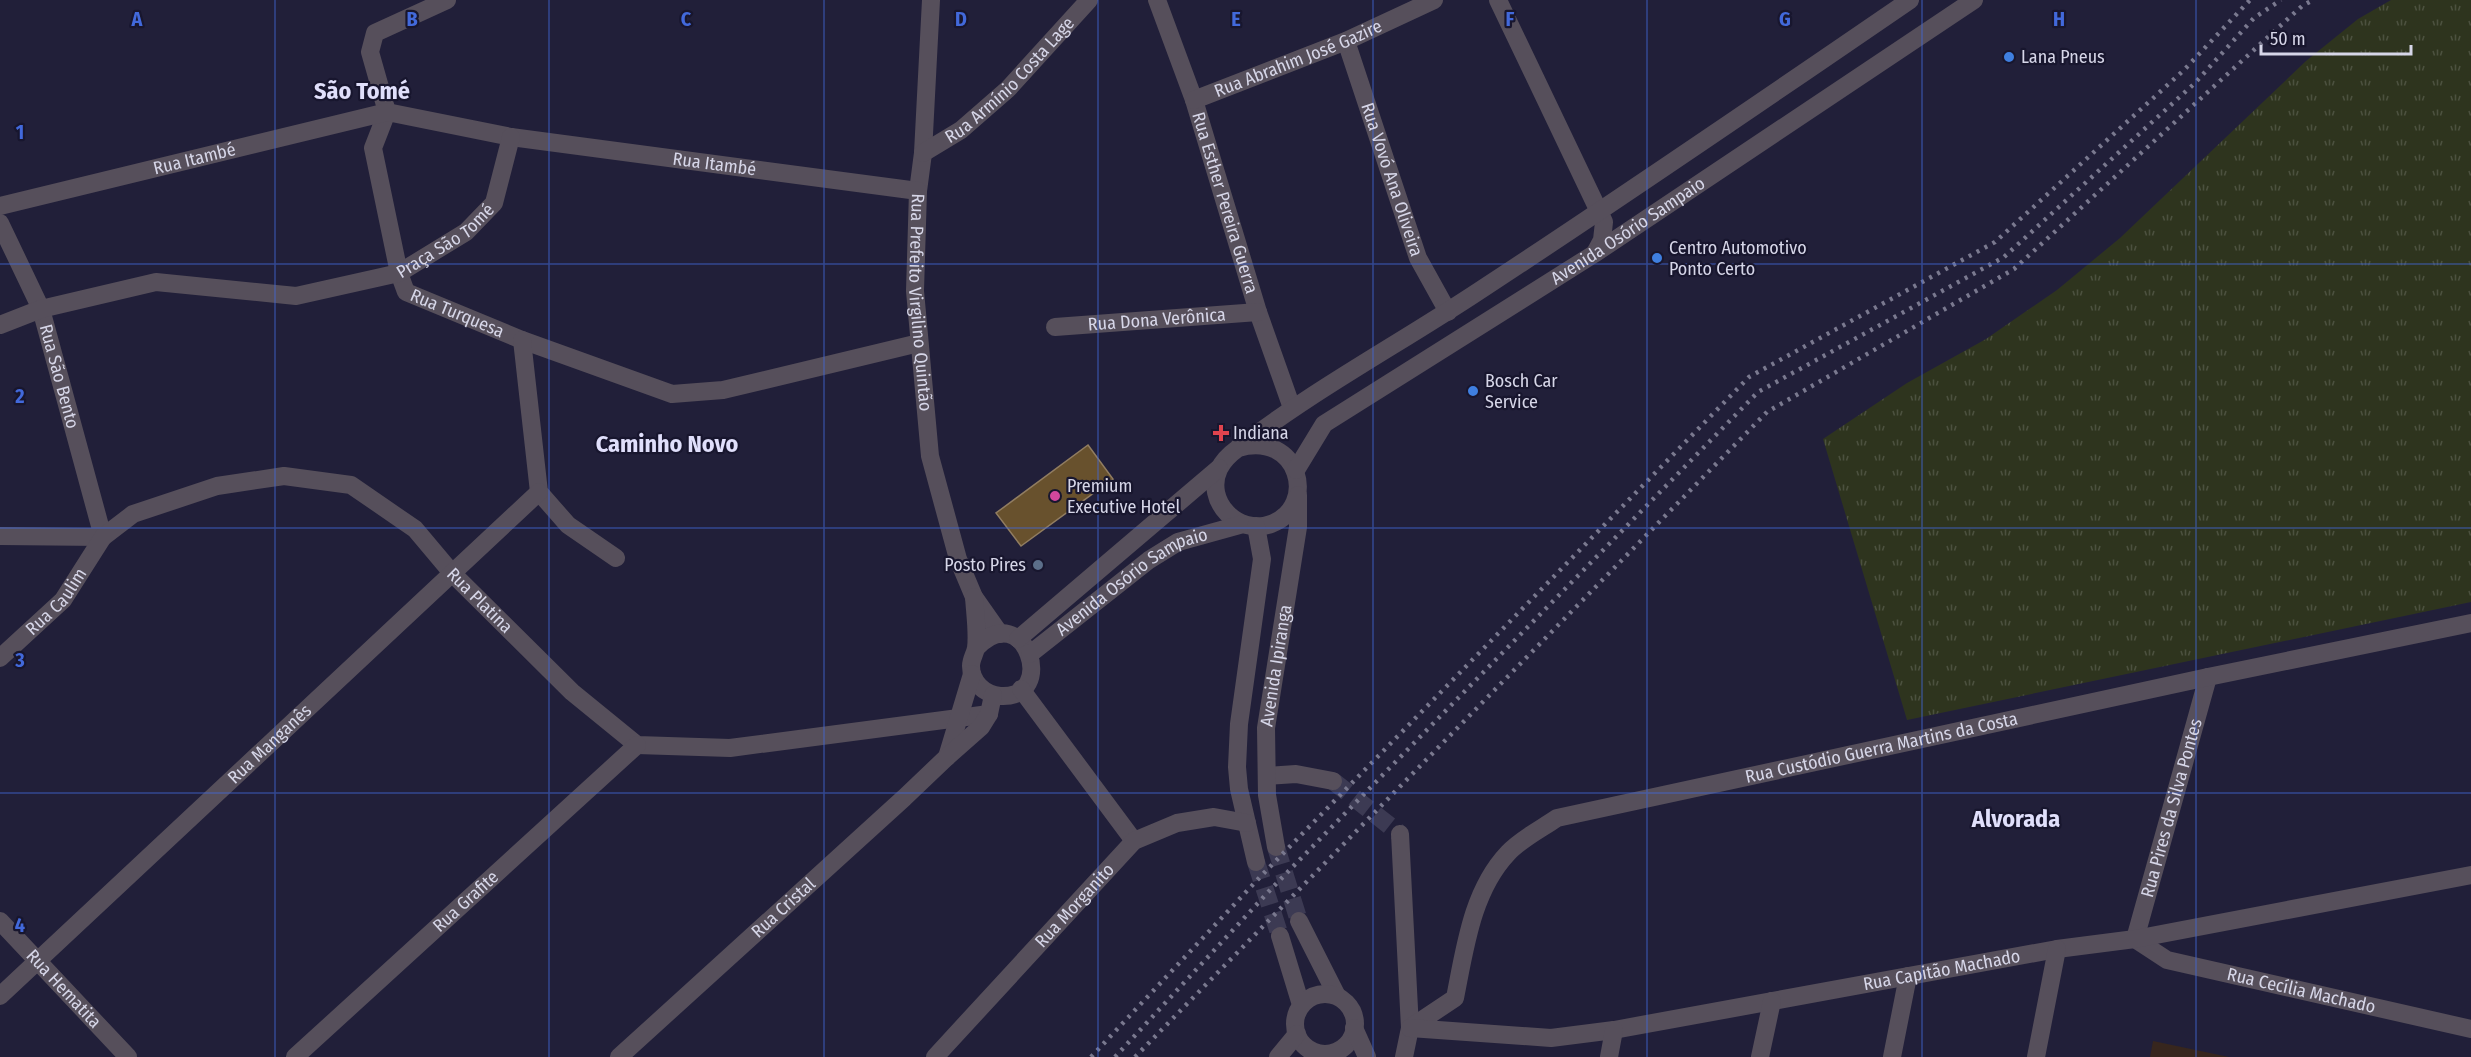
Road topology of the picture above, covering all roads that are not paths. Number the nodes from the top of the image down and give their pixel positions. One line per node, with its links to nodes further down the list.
1 (447, 0): 11 (street)
2 (931, 0): 13 (street, Rua Prefeito Virgilino Quintão)
3 (1089, 0): 13 (street, Rua Armínio Costa Lage)
4 (1157, 0): 10 (street, Rua Esther Pereira Guerra)
5 (1434, 0): 9 (street, Rua Abrahim José Gazire)
6 (1498, 0): 16 (street)
7 (1910, 0): 16 (street, Avenida Osório Sampaio)
8 (1964, 3): 18 (street, Avenida Osório Sampaio)
9 (1346, 41): 10 (street, Rua Abrahim José Gazire); 22 (street, Rua Vovó Ana Oliveira)
10 (1194, 100): 21 (street, Rua Esther Pereira Guerra)
11 (387, 112): 12 (street); 15 (street, Rua Itambé); 19 (street, Praça São Tomé)
12 (511, 137): 14 (street, Rua Itambé); 19 (street, Praça São Tomé)
13 (923, 153): 14 (street, Rua Prefeito Virgilino Quintão)
14 (918, 191): 26 (street, Rua Prefeito Virgilino Quintão)
15 (0, 206)
16 (1600, 212): 18 (street); 22 (street, Avenida Osório Sampaio)
17 (0, 223): 20 (street, Rua São Bento)
18 (1594, 254): 30 (street, Avenida Osório Sampaio)
19 (399, 273): 20 (street, Rua Turquesa); 25 (street, Rua Turquesa)
20 (41, 309): 23 (street, Rua Turquesa); 34 (street, Rua São Bento)
21 (1258, 312): 24 (street, Rua Dona Verônica); 27 (street, Rua Esther Pereira Guerra)
22 (1448, 312): 27 (street, Avenida Osório Sampaio)
23 (0, 325)
24 (1055, 327)
25 (522, 340): 26 (street, Rua Turquesa); 31 (street)
26 (919, 343): 37 (street, Rua Prefeito Virgilino Quintão)
27 (1292, 408): 28 (street, Avenida Osório Sampaio)
28 (1238, 448): 29 (street); 30 (street)
29 (1219, 468): 32 (street); 40 (street, Avenida Osório Sampaio)
30 (1297, 477): 32 (street); 52 (street, Avenida Ipiranga)
31 (539, 492): 35 (street); 36 (street, Rua Manganês)
32 (1249, 525): 42 (street, Avenida Osório Sampaio); 54 (street, Avenida Ipiranga)
33 (0, 536): 34 (street)
34 (103, 537): 36 (street, Rua Platina); 43 (street, Rua Caulim)
35 (616, 558)
36 (452, 573): 50 (street, Rua Platina); 65 (street, Rua Manganês)
37 (974, 597): 39 (street, Rua Prefeito Virgilino Quintão); 41 (street, Rua Prefeito Virgilino Quintão)
38 (2471, 623): 45 (street, Rua Custódio Guerra Martins da Costa)
39 (1000, 634): 40 (street); 41 (street)
40 (1018, 639): 42 (street)
41 (976, 648): 44 (street)
42 (1030, 654): 46 (street)
43 (0, 658)
44 (972, 674): 47 (street); 49 (street)
45 (2208, 677): 63 (street, Rua Pires da Silva Pontes); 72 (street, Rua Custódio Guerra Martins da Costa)
46 (1021, 689): 47 (street); 56 (street)
47 (993, 695): 48 (street)
48 (989, 714): 49 (street); 51 (street, Rua Cristal)
49 (959, 719): 50 (street); 51 (street, Rua Cristal)
50 (637, 745): 78 (street, Rua Grafite)
51 (947, 757): 79 (street, Rua Cristal)
52 (1267, 776): 53 (street); 57 (street, Avenida Ipiranga)
53 (1333, 781)
54 (1247, 823): 56 (street, Rua Morganito); 58 (street, Avenida Ipiranga)
55 (1400, 834): 72 (street)
56 (1134, 841): 80 (street, Rua Morganito)
57 (1276, 847)
58 (1256, 861)
59 (2471, 875): 63 (street, Rua Capitão Machado)
60 (0, 921): 65 (street, Rua Hematita)
61 (1299, 921): 68 (street)
62 (1280, 936): 70 (street)
63 (2134, 939): 64 (street, Rua Capitão Machado); 73 (street, Rua Cecília Machado)
64 (2057, 949): 66 (street, Rua Capitão Machado); 87 (street)
65 (39, 960): 67 (street, Rua Manganês); 77 (street, Rua Hematita)
66 (1908, 976): 69 (street, Rua Capitão Machado); 86 (street)
67 (0, 996)
68 (1337, 996): 70 (street); 71 (street)
69 (1772, 1001): 74 (street, Rua Capitão Machado); 85 (street)
70 (1301, 1005): 75 (street)
71 (1354, 1028): 76 (street); 82 (street)
72 (1410, 1028): 74 (street, Rua Capitão Machado); 83 (street)
73 (2471, 1029)
74 (1614, 1030): 84 (street)
75 (1297, 1034): 76 (street); 81 (street)
76 (1324, 1055)
77 (128, 1057)
78 (295, 1057)
79 (619, 1057)
80 (935, 1057)
81 (1278, 1057)
82 (1367, 1057)
83 (1404, 1057)
84 (1609, 1057)
85 (1760, 1057)
86 (1892, 1057)
87 (2037, 1057)

